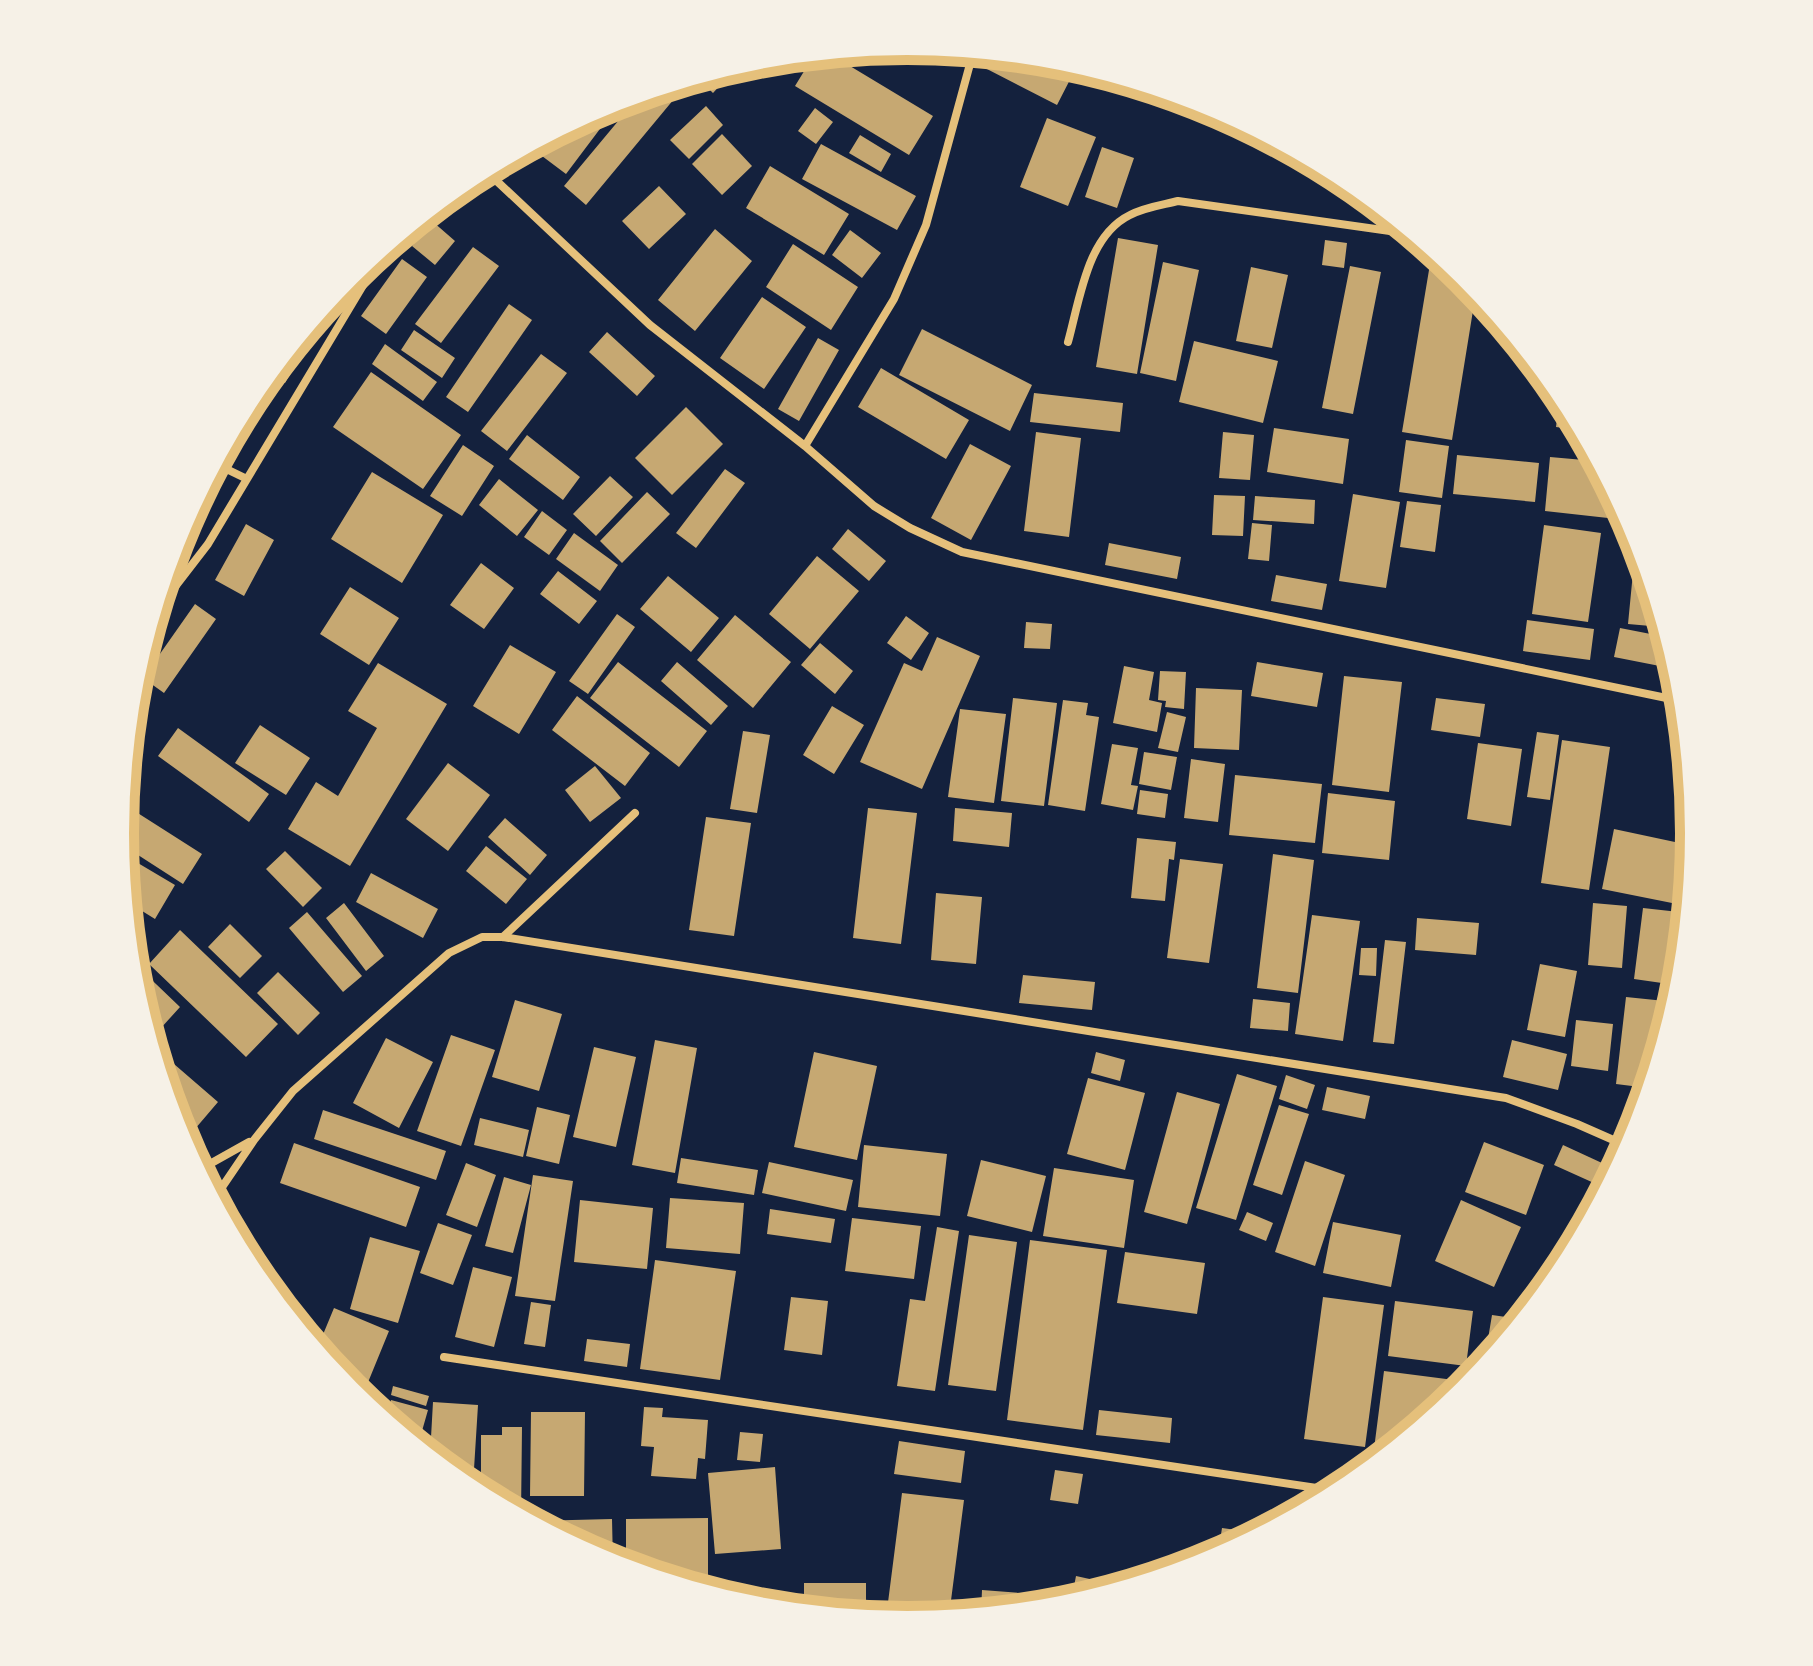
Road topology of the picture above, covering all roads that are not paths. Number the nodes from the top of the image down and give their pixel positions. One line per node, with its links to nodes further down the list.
1 (970, 63): 6 (street)
2 (495, 179): 6 (street)
3 (1391, 231): 5 (street)
4 (366, 281): 8 (street)
5 (1068, 342)
6 (805, 446): 10 (street)
7 (225, 468): 8 (street)
8 (247, 479): 9 (street)
9 (174, 588)
10 (1668, 698)
11 (635, 813): 12 (street)
12 (503, 937): 13 (street); 14 (street)
13 (254, 1140): 15 (street); 16 (street)
14 (1616, 1141)
15 (208, 1165)
16 (221, 1189)
17 (444, 1357): 18 (street)
18 (1316, 1488)

